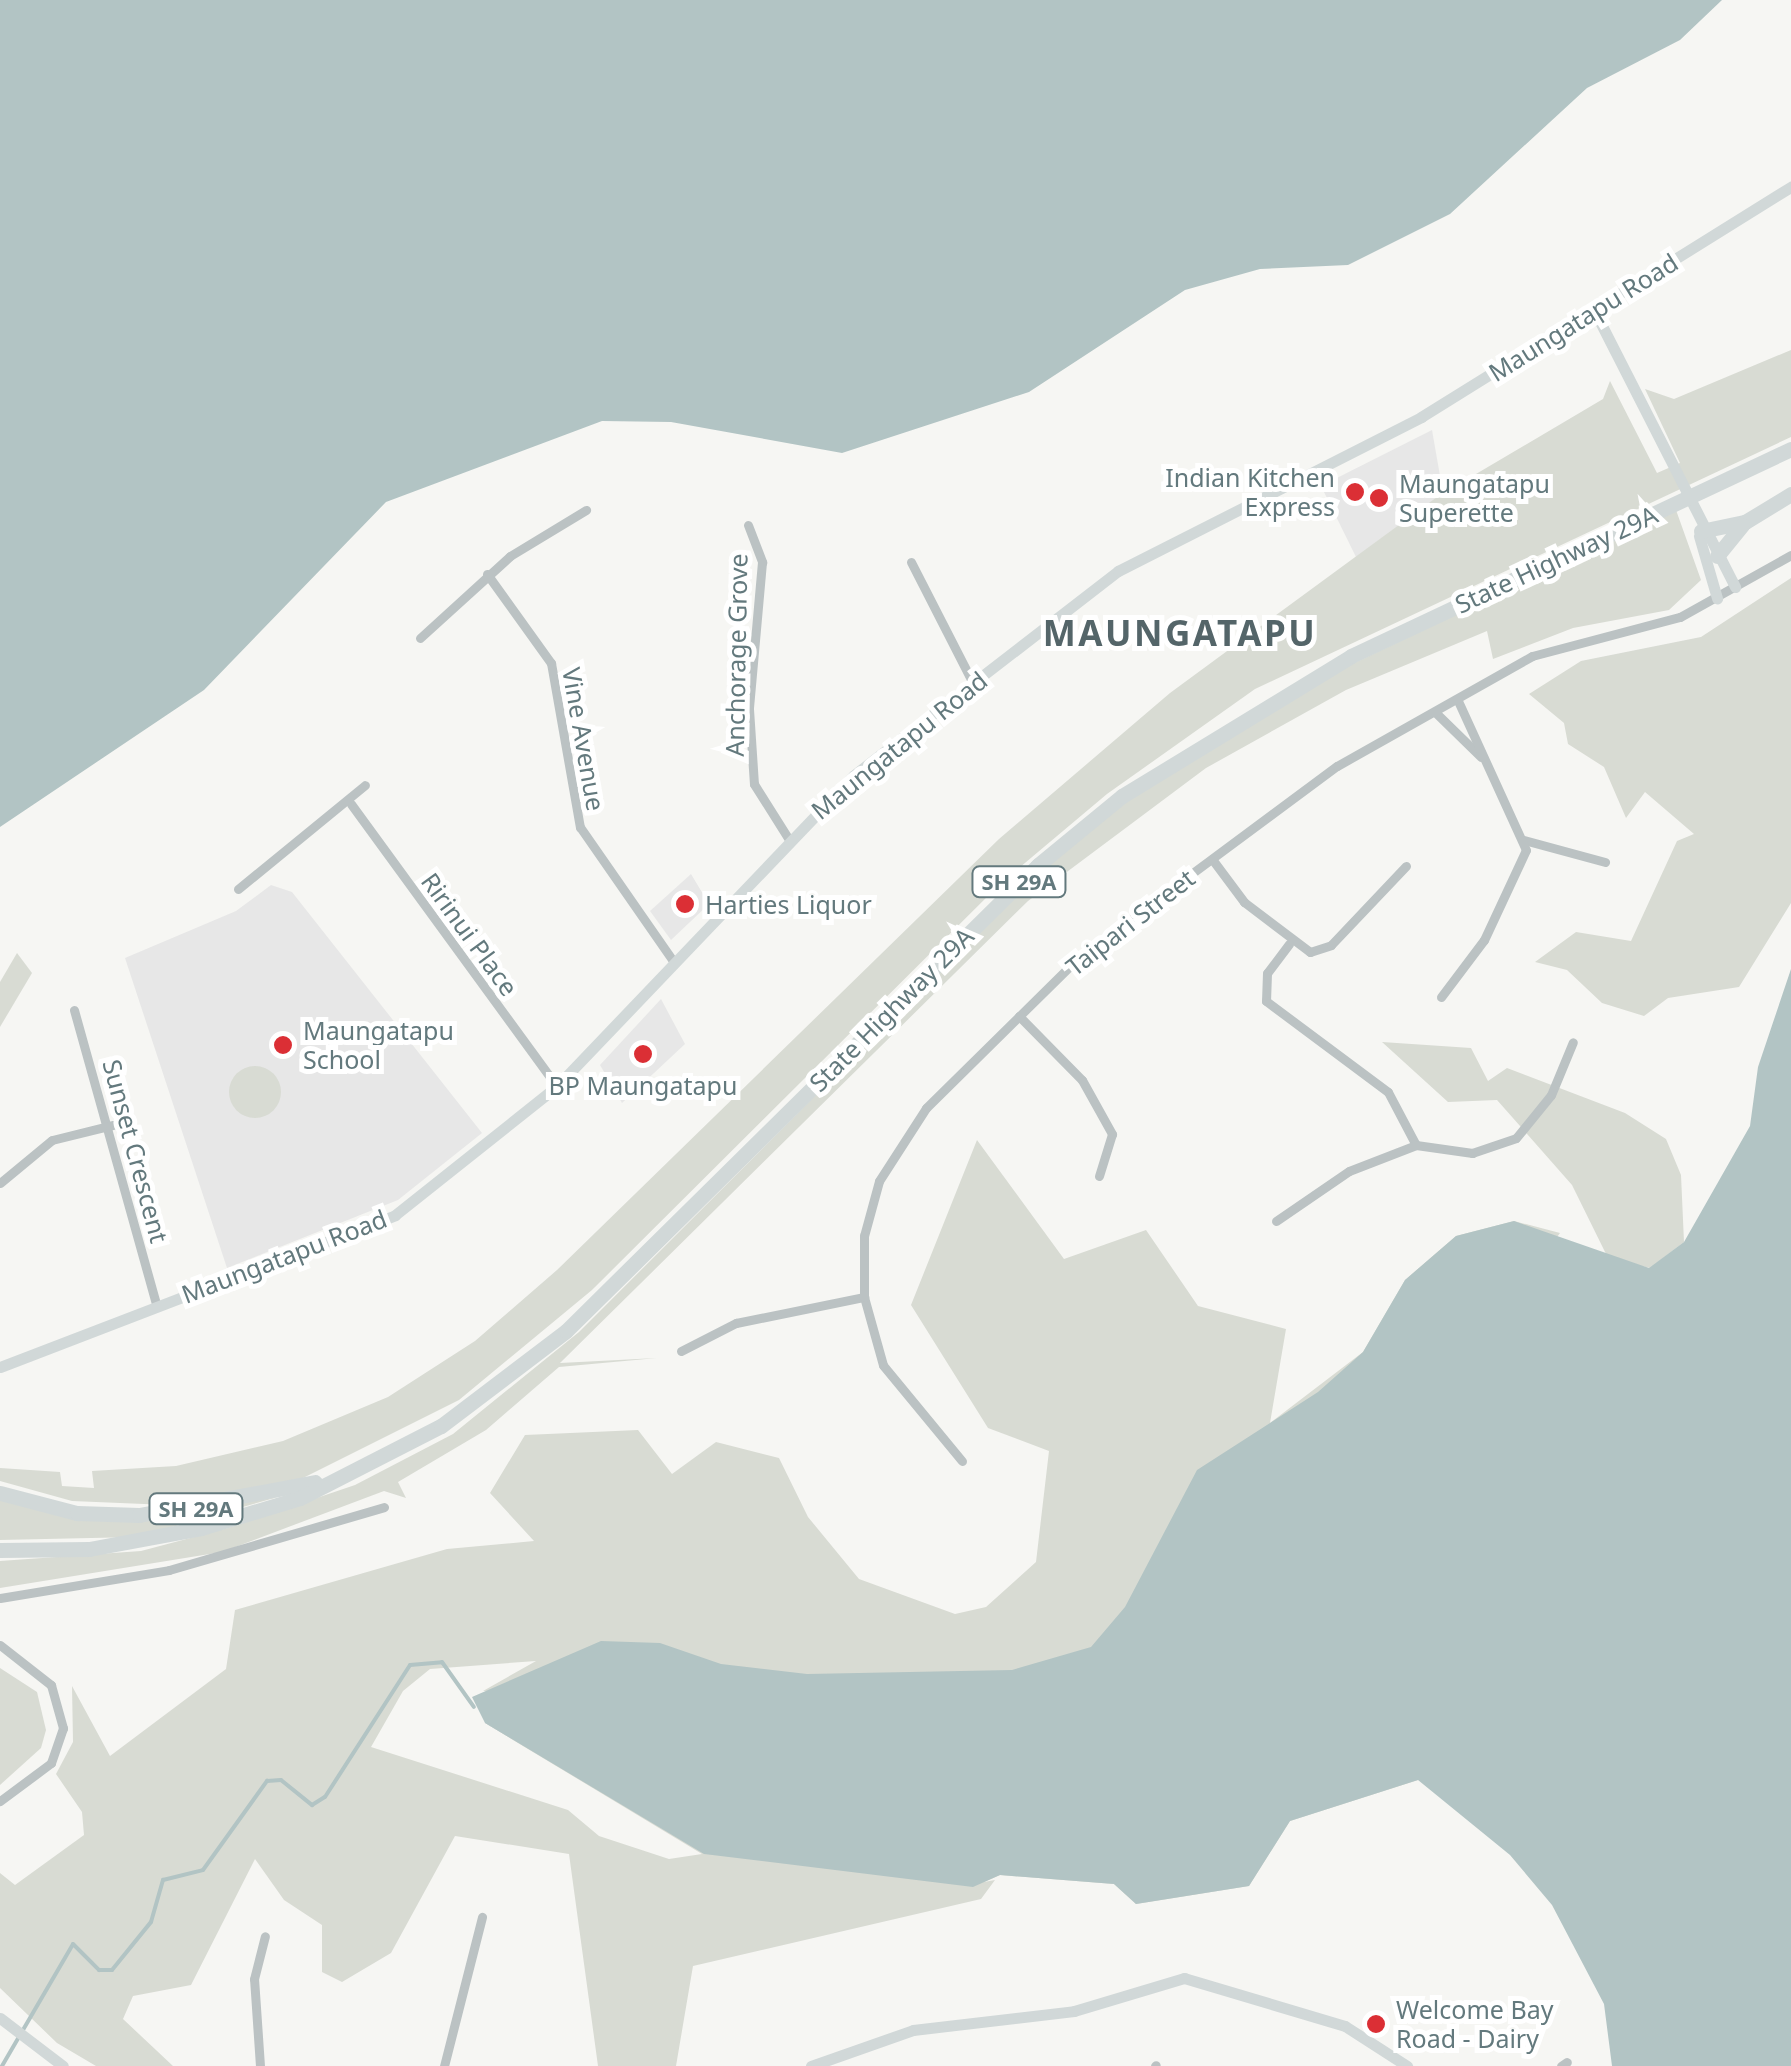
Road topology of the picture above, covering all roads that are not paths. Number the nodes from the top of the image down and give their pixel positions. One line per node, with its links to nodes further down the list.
1 (1791, 187): 2 (street, Maungatapu Road)
2 (1594, 310): 8 (street); 16 (street, Maungatapu Road)
3 (1791, 449): 45 (highway, State Highway 29A / SH 29A)
4 (1791, 494): 6 (highway)
5 (586, 510): 12 (street)
6 (1745, 522): 8 (highway); 10 (highway)
7 (748, 526): 22 (street, Anchorage Grove)
8 (1698, 526): 10 (street); 14 (street)
9 (1791, 554): 13 (street, Taipari Street)
10 (1717, 556): 13 (street)
11 (911, 562): 16 (street)
12 (487, 574): 15 (street); 29 (street, Vine Avenue)
13 (1735, 587): 14 (street, Taipari Street)
14 (1717, 598): 17 (street, Taipari Street)
15 (420, 638)
16 (974, 685): 22 (street, Maungatapu Road)
17 (1458, 700): 18 (street, Taipari Street); 19 (street)
18 (1436, 713): 19 (street); 24 (street, Taipari Street)
19 (1486, 762): 23 (street)
20 (365, 785): 21 (street)
21 (352, 804): 27 (street); 34 (street, Ririnui Place)
22 (788, 838): 29 (street, Maungatapu Road)
23 (1524, 840): 25 (street); 30 (street)
24 (1212, 859): 28 (street); 32 (street, Taipari Street)
25 (1605, 862)
26 (1406, 866): 28 (street)
27 (238, 889)
28 (1289, 944): 36 (street)
29 (674, 962): 34 (street, Maungatapu Road)
30 (1441, 997)
31 (74, 1010): 35 (street, Sunset Crescent)
32 (1019, 1016): 37 (street); 40 (street, Taipari Street)
33 (1573, 1042): 36 (street)
34 (557, 1086): 41 (street, Maungatapu Road)
35 (112, 1125): 38 (street); 41 (street, Sunset Crescent)
36 (1416, 1146): 39 (street)
37 (1099, 1176)
38 (0, 1183)
39 (1276, 1221)
40 (864, 1298): 42 (street); 44 (street, Taipari Street)
41 (156, 1304): 43 (street, Maungatapu Road)
42 (680, 1351)
43 (0, 1367)
44 (962, 1461)
45 (358, 1470): 46 (highway, State Highway 29A / SH 29A); 48 (highway, State Highway 29A / SH 29A)
46 (0, 1493)
47 (384, 1507): 49 (street)
48 (0, 1550)
49 (0, 1598)
50 (0, 1645): 51 (street)
51 (0, 1801)
52 (482, 1917): 58 (street)
53 (265, 1936): 57 (street)
54 (2, 2021): 56 (street)
55 (821, 2064): 59 (street)
56 (63, 2066)
57 (260, 2066)
58 (444, 2066)
59 (1406, 2066)

